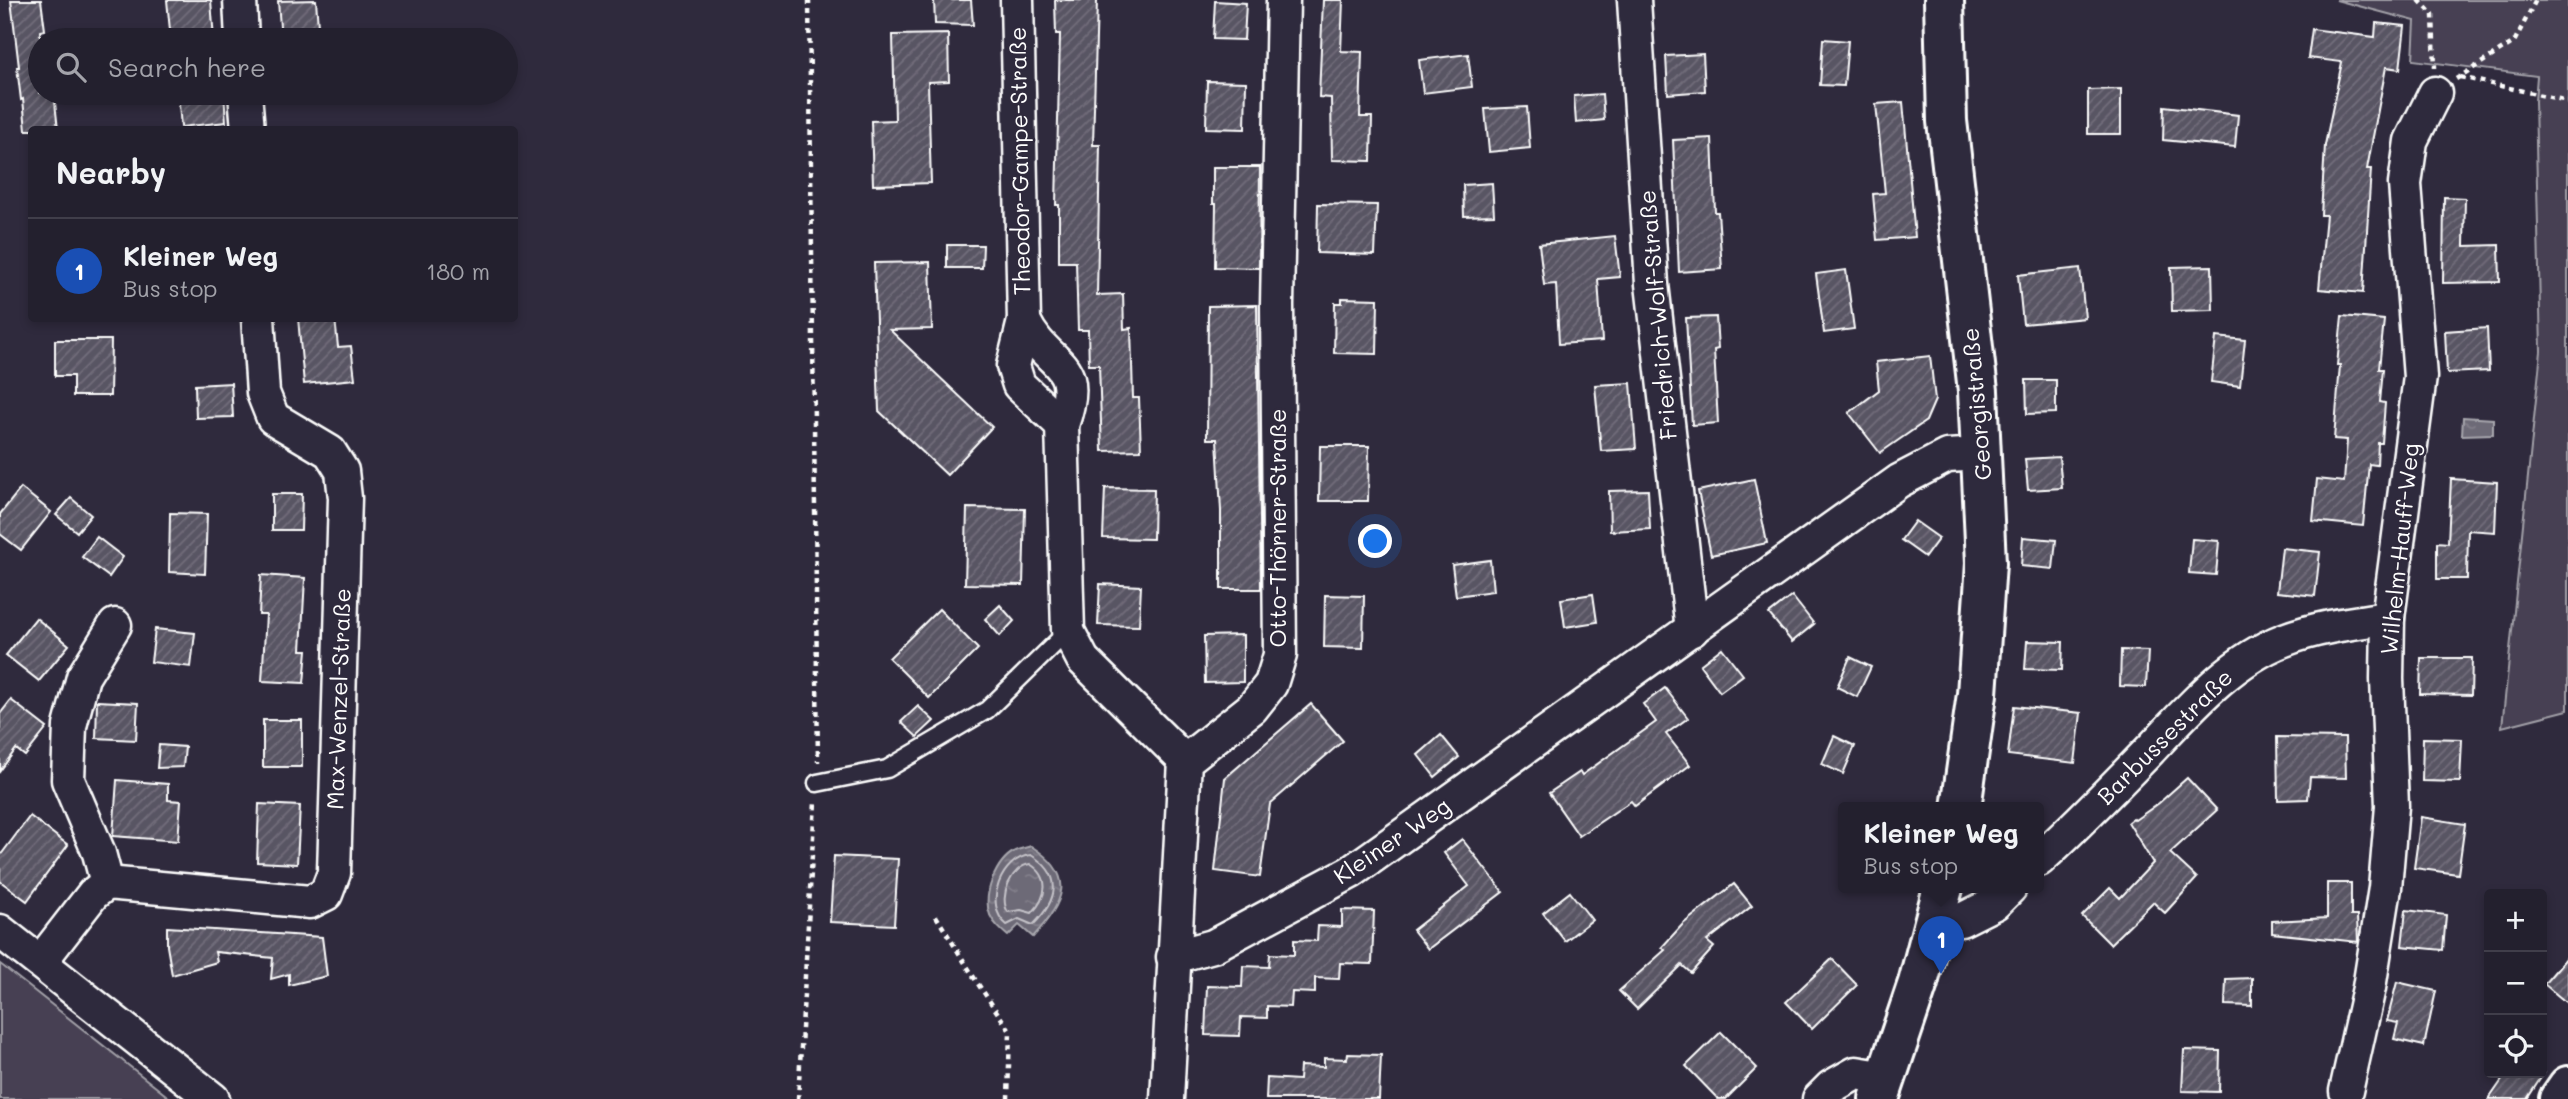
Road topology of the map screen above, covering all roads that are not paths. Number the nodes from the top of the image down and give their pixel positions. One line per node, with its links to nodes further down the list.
1 (240, 0): 6 (street)
2 (1017, 0): 10 (street, Theodor-Gampe-Straße)
3 (1283, 0): 18 (street, Otto-Thörner-Straße)
4 (1634, 0): 16 (street, Friedrich-Wolf-Straße)
5 (1944, 0): 13 (street, Georgistraße)
6 (241, 28)
7 (2447, 85): 14 (street, Wilhelm-Hauff-Weg)
8 (246, 105): 9 (street)
9 (247, 126)
10 (1024, 321): 12 (street, Theodor-Gampe-Straße); 12 (street, Theodor-Gampe-Straße)
11 (258, 322): 22 (street, Max-Wenzel-Straße)
12 (1062, 425): 17 (street, Theodor-Gampe-Straße)
13 (1982, 454): 16 (street, Kleiner Weg); 20 (street, Georgistraße)
14 (2388, 618): 21 (street, Barbussestraße); 30 (street, Wilhelm-Hauff-Weg)
15 (115, 625): 22 (street)
16 (1692, 630): 26 (street, Kleiner Weg)
17 (1068, 631): 18 (street, Theodor-Gampe-Straße); 19 (lane)
18 (1185, 761): 26 (street)
19 (817, 783)
20 (1962, 802)
21 (2044, 855)
22 (107, 883): 27 (street)
23 (2005, 893): 24 (street)
24 (1940, 902): 29 (street)
25 (0, 931): 27 (street)
26 (1173, 957): 32 (street)
27 (41, 961): 31 (street)
28 (2568, 1086): 34 (street)
29 (1883, 1089): 33 (street)
30 (2346, 1091)
31 (213, 1099)
32 (1167, 1099)
33 (1819, 1099)
34 (2558, 1099)

